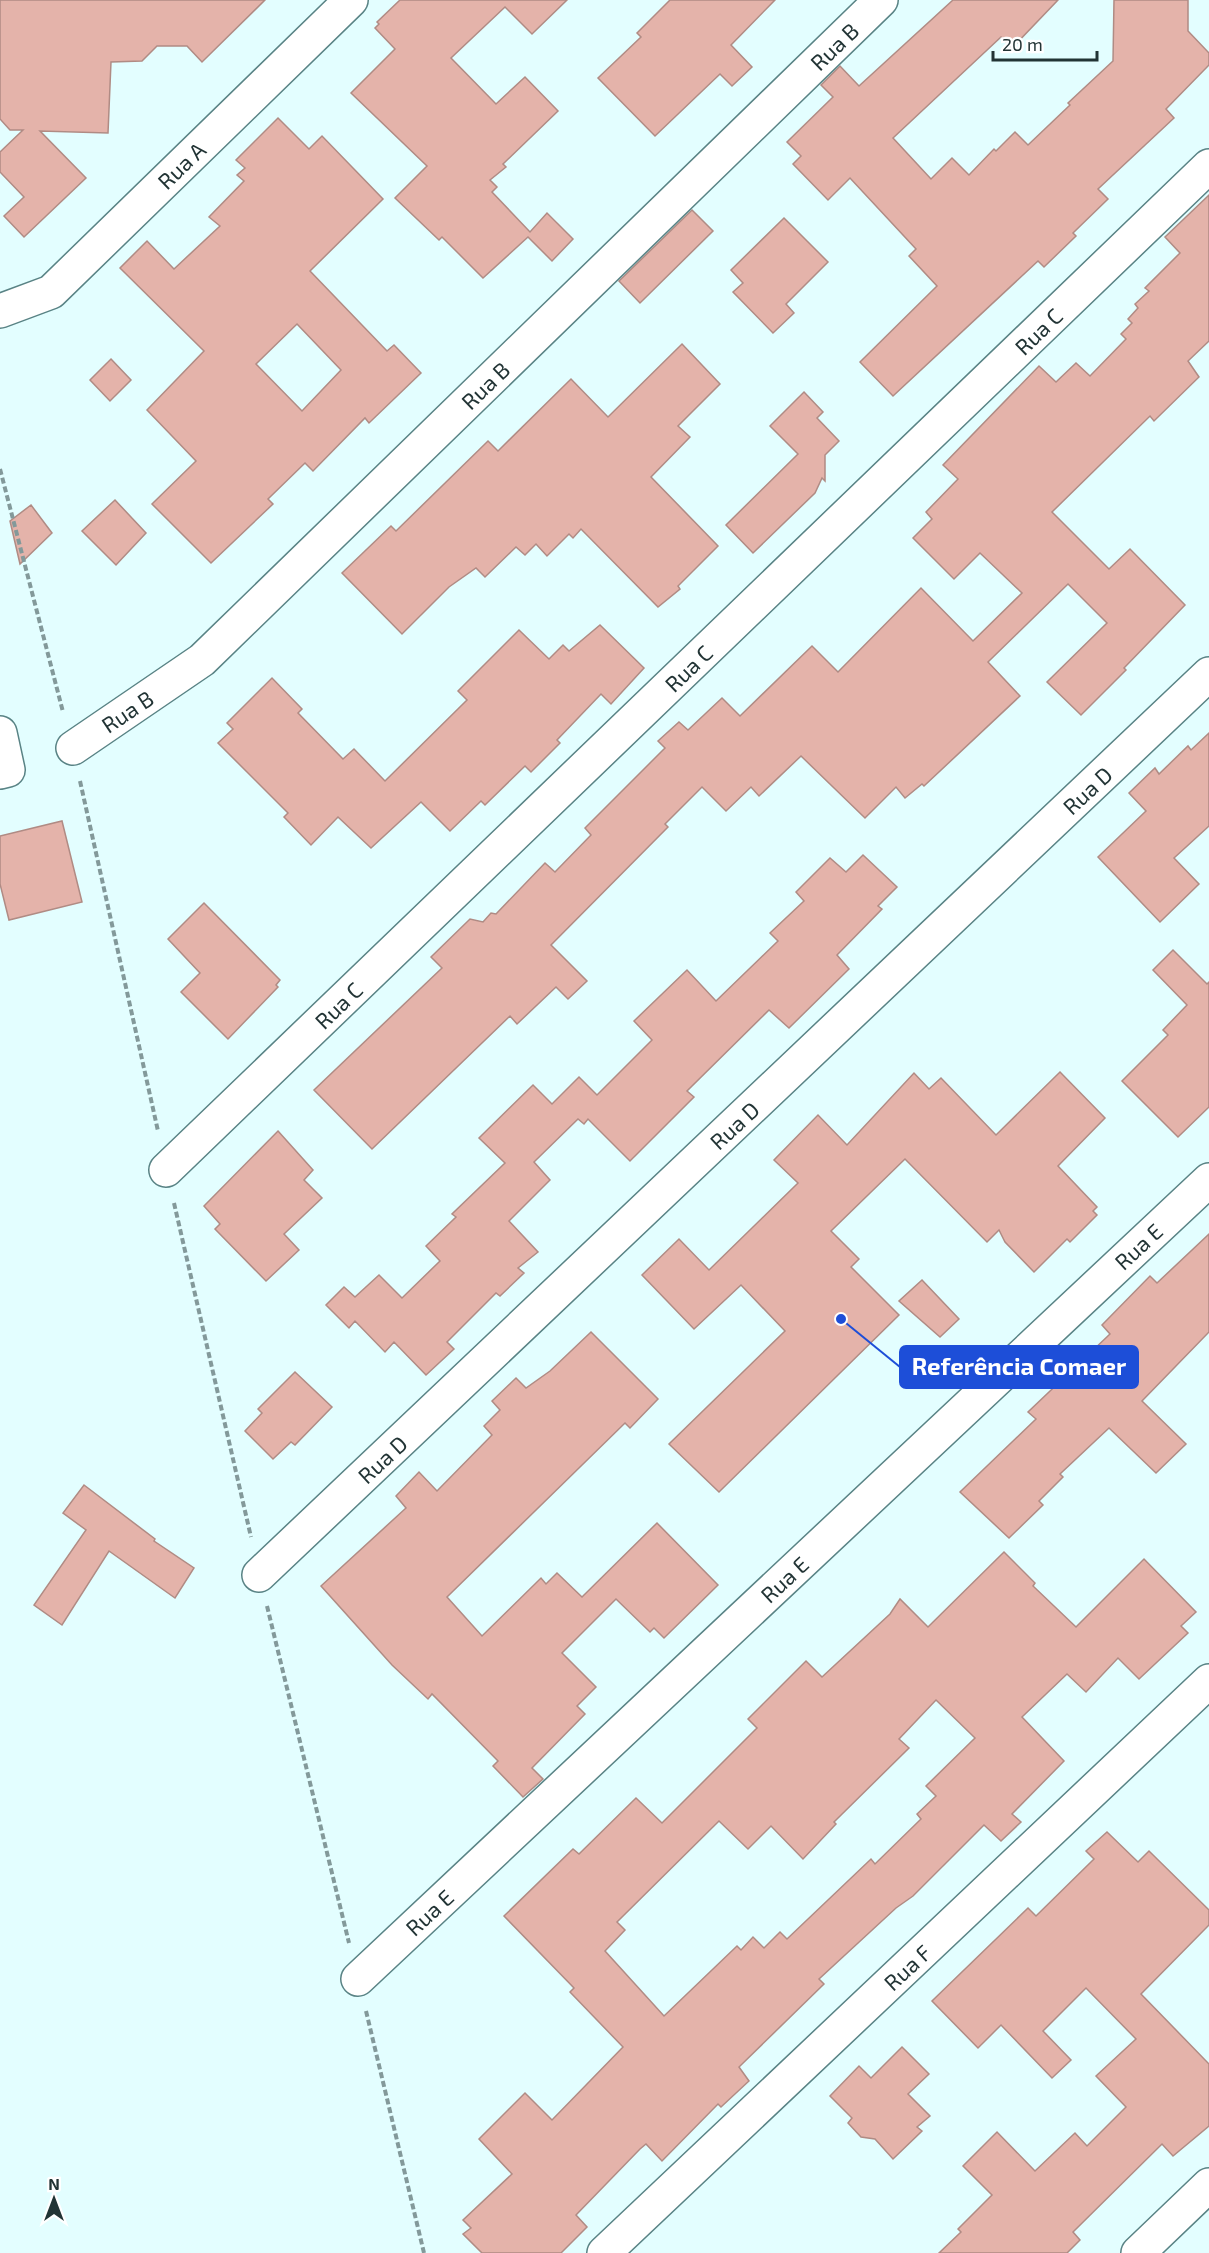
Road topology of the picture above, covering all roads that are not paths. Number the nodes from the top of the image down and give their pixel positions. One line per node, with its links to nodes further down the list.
1 (351, 0): 4 (street, Rua A)
2 (881, 0): 7 (street, Rua B)
3 (1209, 166): 9 (street, Rua C)
4 (0, 311)
5 (1209, 674): 11 (street, Rua D)
6 (0, 733): 8 (street)
7 (73, 748)
8 (0, 772)
9 (166, 1170)
10 (1209, 1180): 13 (street, Rua E)
11 (260, 1575)
12 (1209, 1681): 15 (street, Rua F)
13 (358, 1979)
14 (1209, 2185): 16 (street)
15 (604, 2253)
16 (1138, 2253)

